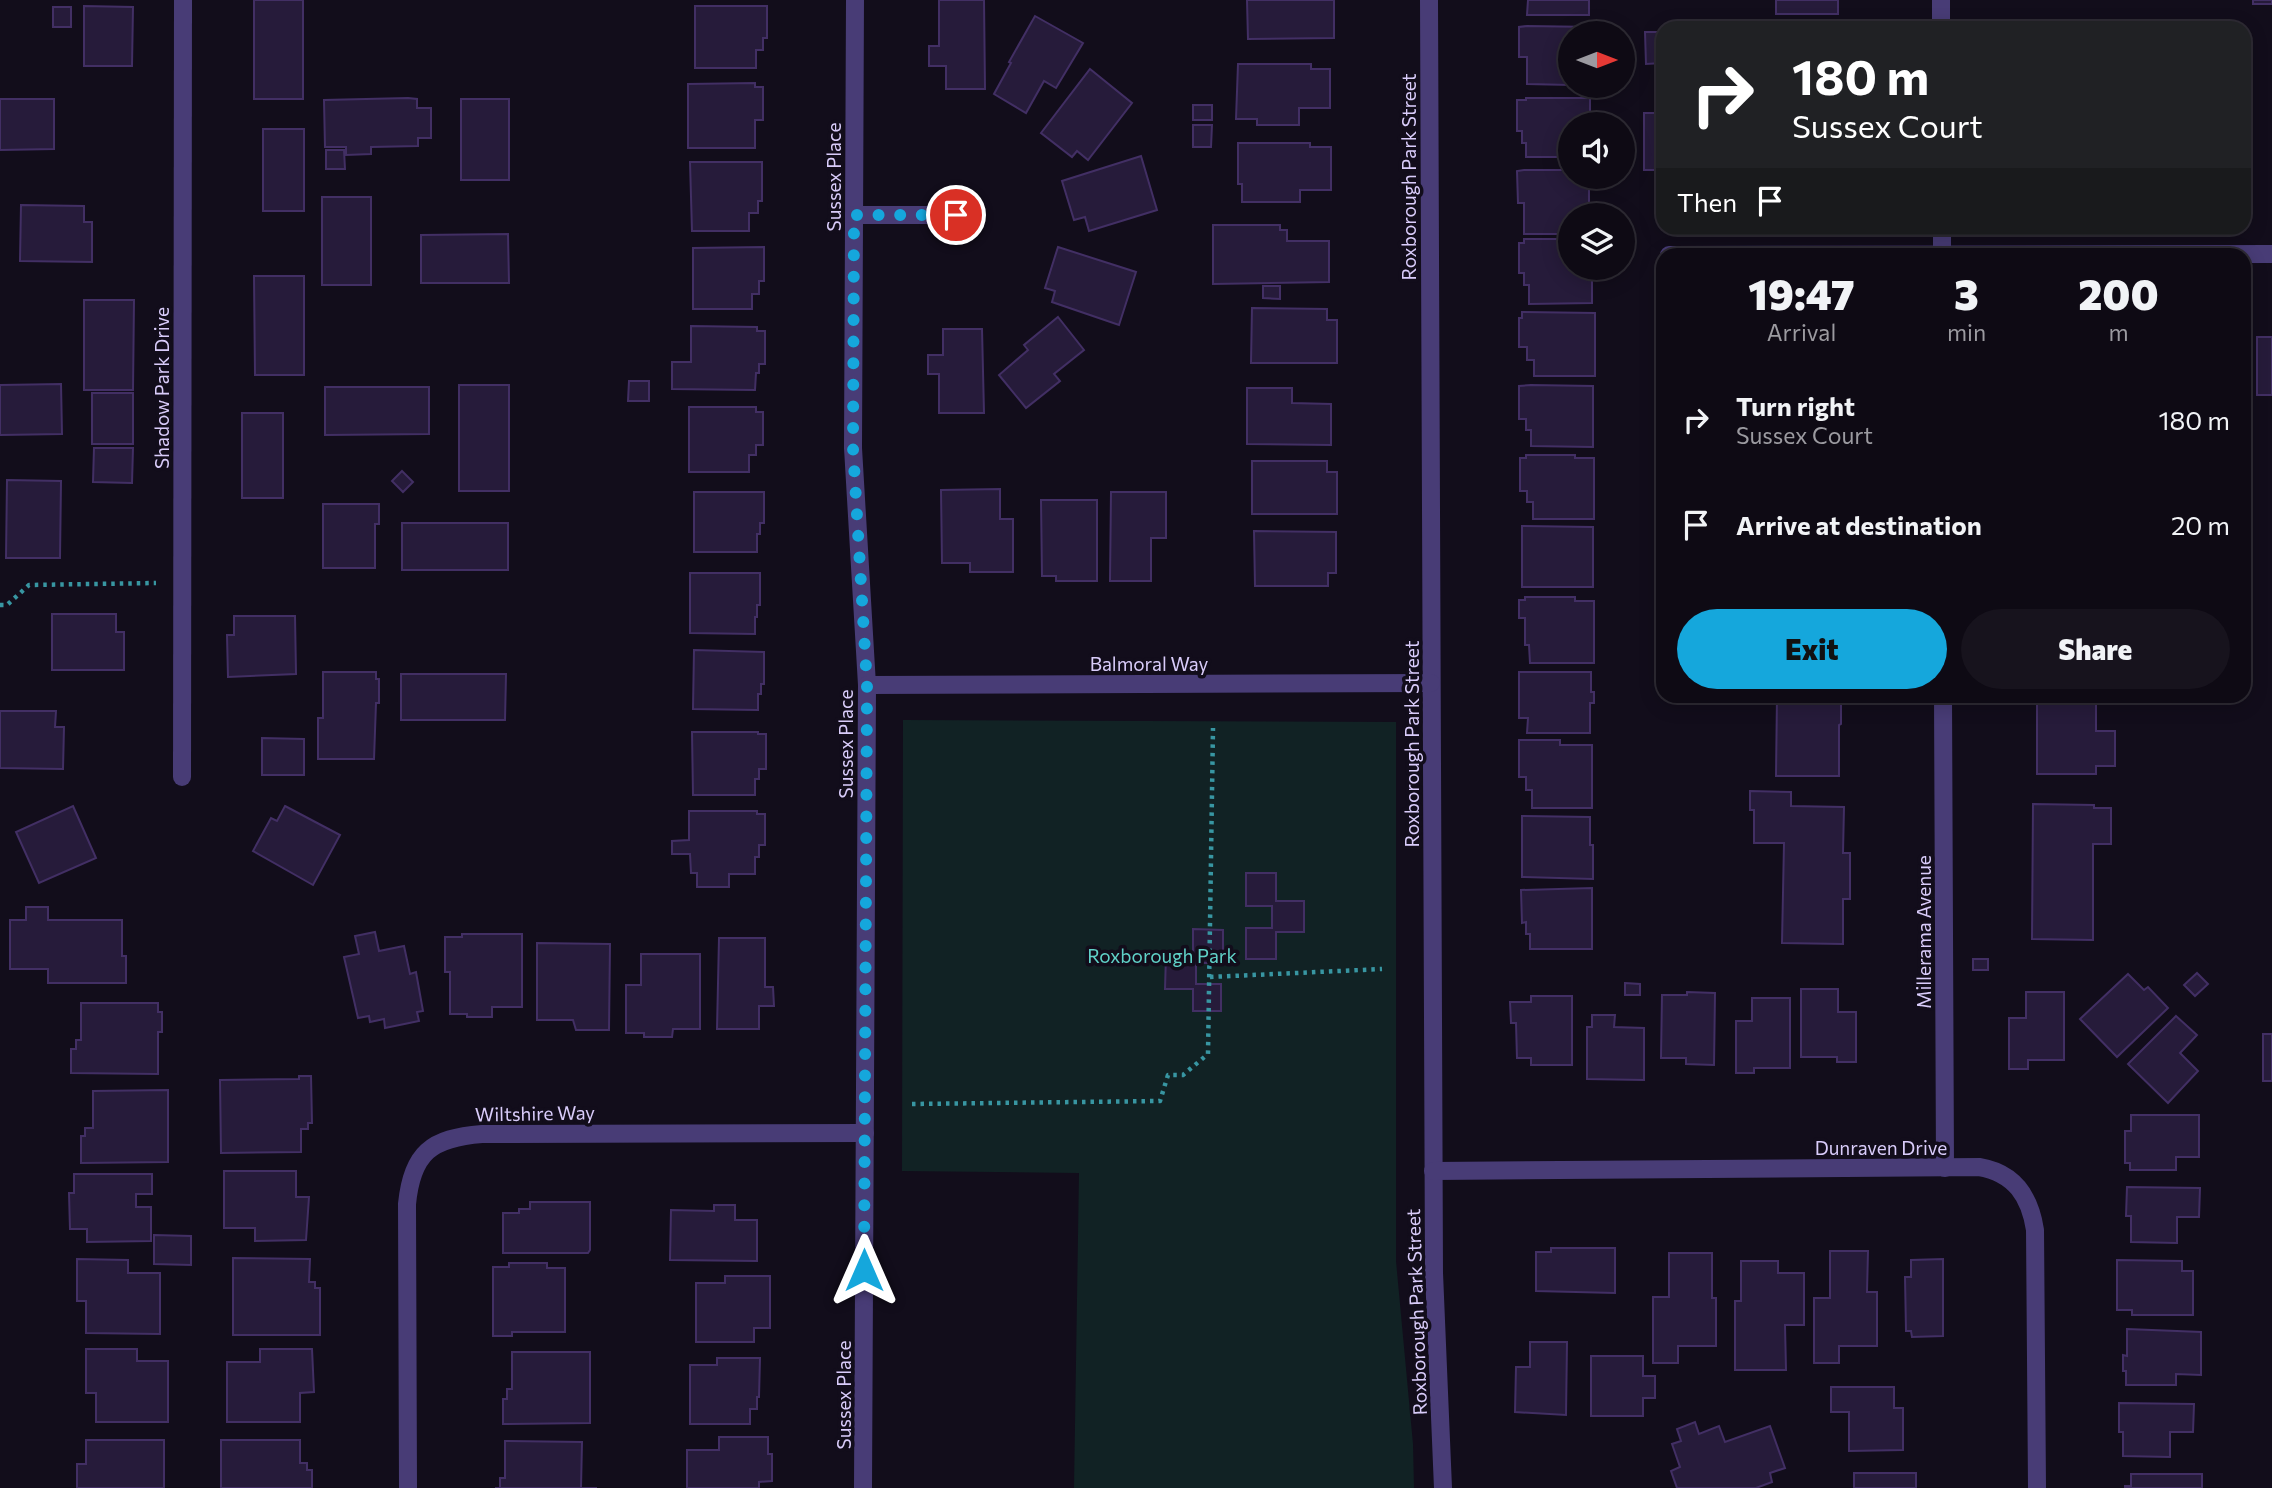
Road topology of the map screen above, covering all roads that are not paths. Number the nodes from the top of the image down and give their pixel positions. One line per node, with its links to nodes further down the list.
1 (183, 0): 13 (street, Shadow Park Drive)
2 (855, 0): 6 (street, Sussex Place)
3 (1429, 0): 10 (street, Roxborough Park Street)
4 (1941, 0): 5 (street)
5 (1941, 21)
6 (854, 215): 7 (street); 11 (street, Sussex Place)
7 (956, 215)
8 (2251, 254): 9 (street)
9 (2272, 254)
10 (1432, 683): 11 (street, Balmoral Way); 16 (street, Roxborough Park Street)
11 (867, 685): 14 (street, Sussex Place)
12 (1943, 703): 15 (street, Millerama Avenue)
13 (182, 777)
14 (865, 1133): 17 (street, Wiltshire Way); 18 (street, Sussex Place)
15 (1945, 1168): 16 (street, Dunraven Drive); 20 (street, Dunraven Drive)
16 (1433, 1171): 19 (street, Roxborough Park Street)
17 (408, 1488)
18 (863, 1488)
19 (1443, 1488)
20 (2036, 1488)

